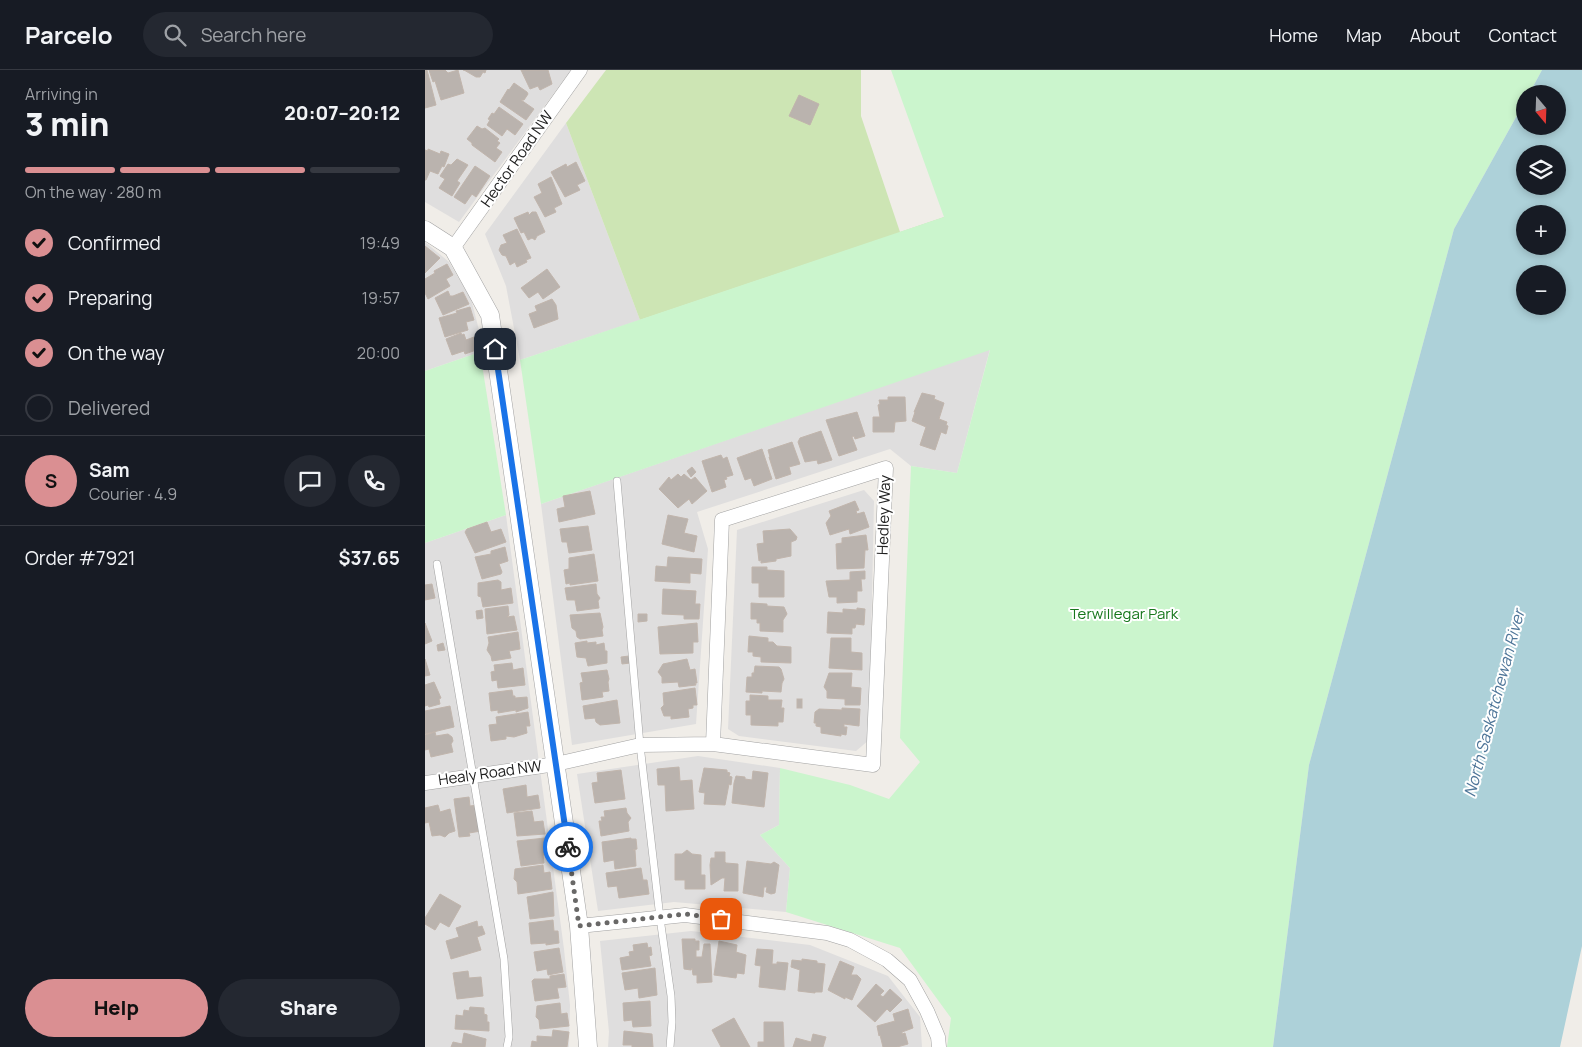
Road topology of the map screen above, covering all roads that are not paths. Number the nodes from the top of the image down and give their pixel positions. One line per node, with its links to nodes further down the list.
1 (580, 70): 3 (street, Hector Road NW)
2 (425, 230): 3 (street)
3 (453, 248): 8 (street)
4 (617, 481): 7 (lane)
5 (437, 564): 9 (lane)
6 (713, 744): 6 (street, Hedley Way); 7 (street, Hedley Way)
7 (641, 745): 8 (street, Hedley Way); 11 (lane)
8 (556, 764): 9 (street, Healy Road NW); 12 (street)
9 (473, 776): 10 (street, Healy Road NW); 13 (lane)
10 (425, 783)
11 (660, 918): 12 (street); 15 (lane); 16 (street)
12 (579, 926): 14 (street)
13 (507, 1047)
14 (587, 1047)
15 (670, 1047)
16 (939, 1047)

